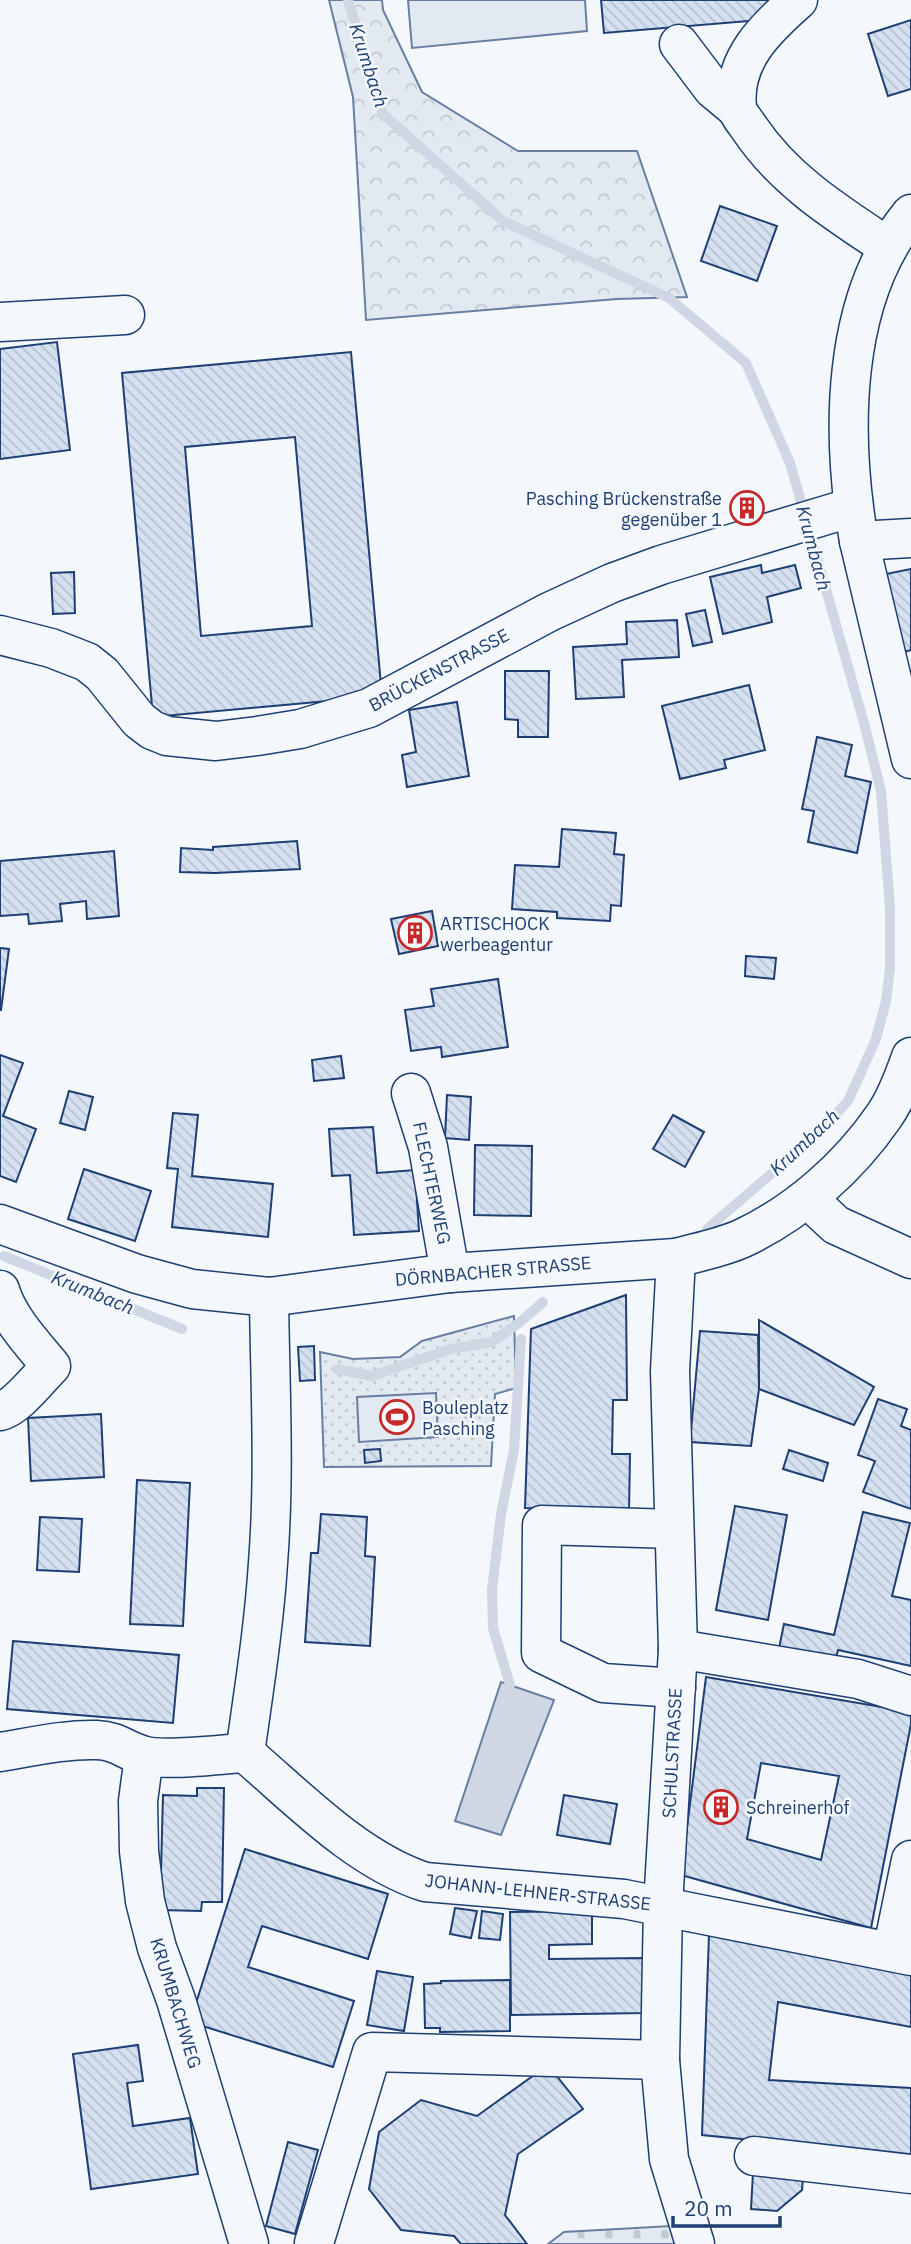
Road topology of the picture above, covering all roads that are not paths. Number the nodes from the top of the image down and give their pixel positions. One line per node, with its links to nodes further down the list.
1 (798, 0): 3 (street)
2 (679, 44): 3 (street)
3 (737, 109): 5 (street)
4 (911, 214): 5 (street)
5 (888, 247): 8 (street)
6 (125, 315): 7 (street)
7 (0, 322)
8 (832, 522): 9 (street, BRÜCKENSTRASSE); 10 (street, BRÜCKENSTRASSE); 11 (street)
9 (911, 538)
10 (0, 635)
11 (911, 759)
12 (911, 1058): 14 (street, DÖRNBACHER STRASSE)
13 (411, 1093): 18 (street, FLECHTERWEG)
14 (808, 1199): 16 (street, DÖRNBACHER STRASSE); 17 (street)
15 (1, 1228): 20 (street, DÖRNBACHER STRASSE)
16 (676, 1258): 18 (street, DÖRNBACHER STRASSE); 22 (street, SCHULSTRASSE)
17 (911, 1259)
18 (450, 1273): 20 (street, DÖRNBACHER STRASSE)
19 (0, 1290): 21 (street)
20 (268, 1297): 27 (street)
21 (0, 1411)
22 (674, 1530): 23 (street, SCHULSTRASSE); 24 (street)
23 (678, 1650): 24 (street, SCHULSTRASSE); 25 (street)
24 (676, 1688): 30 (street, SCHULSTRASSE)
25 (911, 1696)
26 (0, 1752): 28 (street)
27 (245, 1752): 28 (street); 30 (street, JOHANN-LEHNER-STRASSE)
28 (144, 1756): 35 (street, KRUMBACHWEG)
29 (911, 1860): 31 (street)
30 (663, 1906): 31 (street, JOHANN-LEHNER-STRASSE); 32 (street, SCHULSTRASSE)
31 (902, 1954)
32 (660, 2060): 36 (street); 37 (street, SCHULSTRASSE)
33 (754, 2156): 34 (street)
34 (911, 2174)
35 (248, 2244)
36 (314, 2244)
37 (695, 2244)

